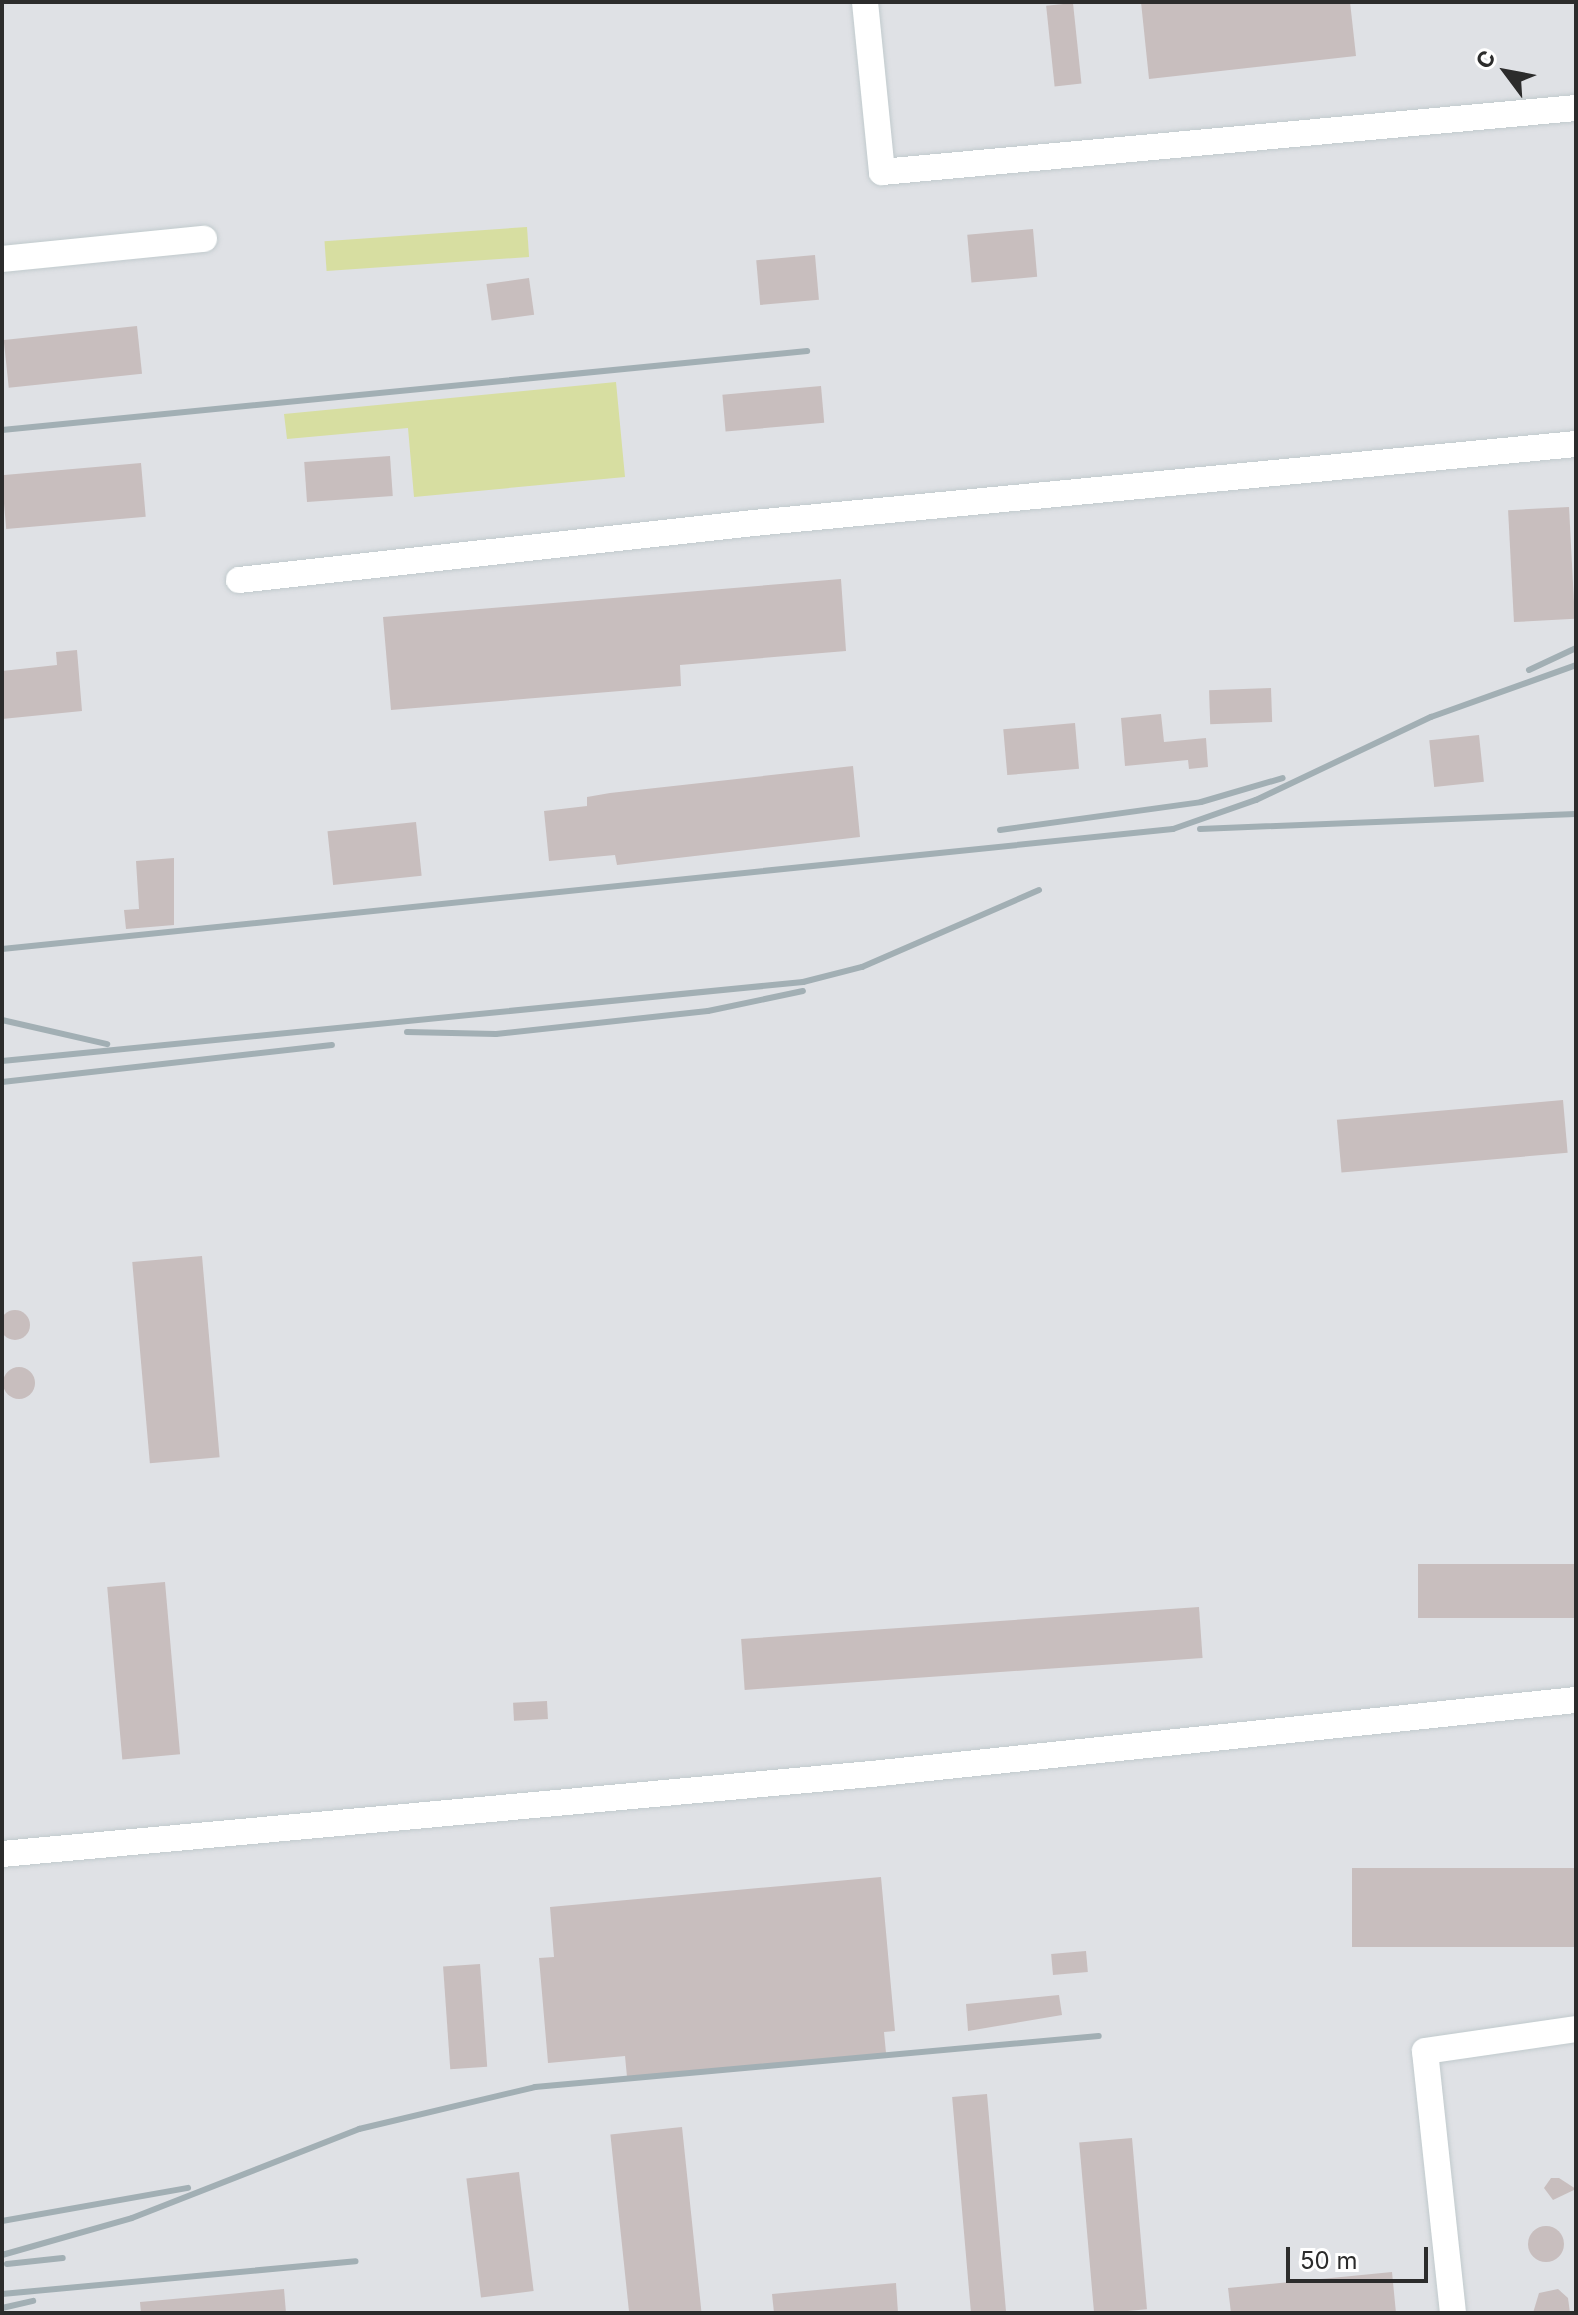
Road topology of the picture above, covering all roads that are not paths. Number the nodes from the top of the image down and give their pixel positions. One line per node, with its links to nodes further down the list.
1 (865, 2): 2 (lane)
2 (1576, 108)
3 (204, 239): 4 (lane)
4 (2, 259)
5 (1576, 444): 6 (lane)
6 (239, 580)
7 (1576, 1700): 8 (lane)
8 (2, 1854)
9 (1576, 2029): 10 (lane)
10 (1453, 2313)

